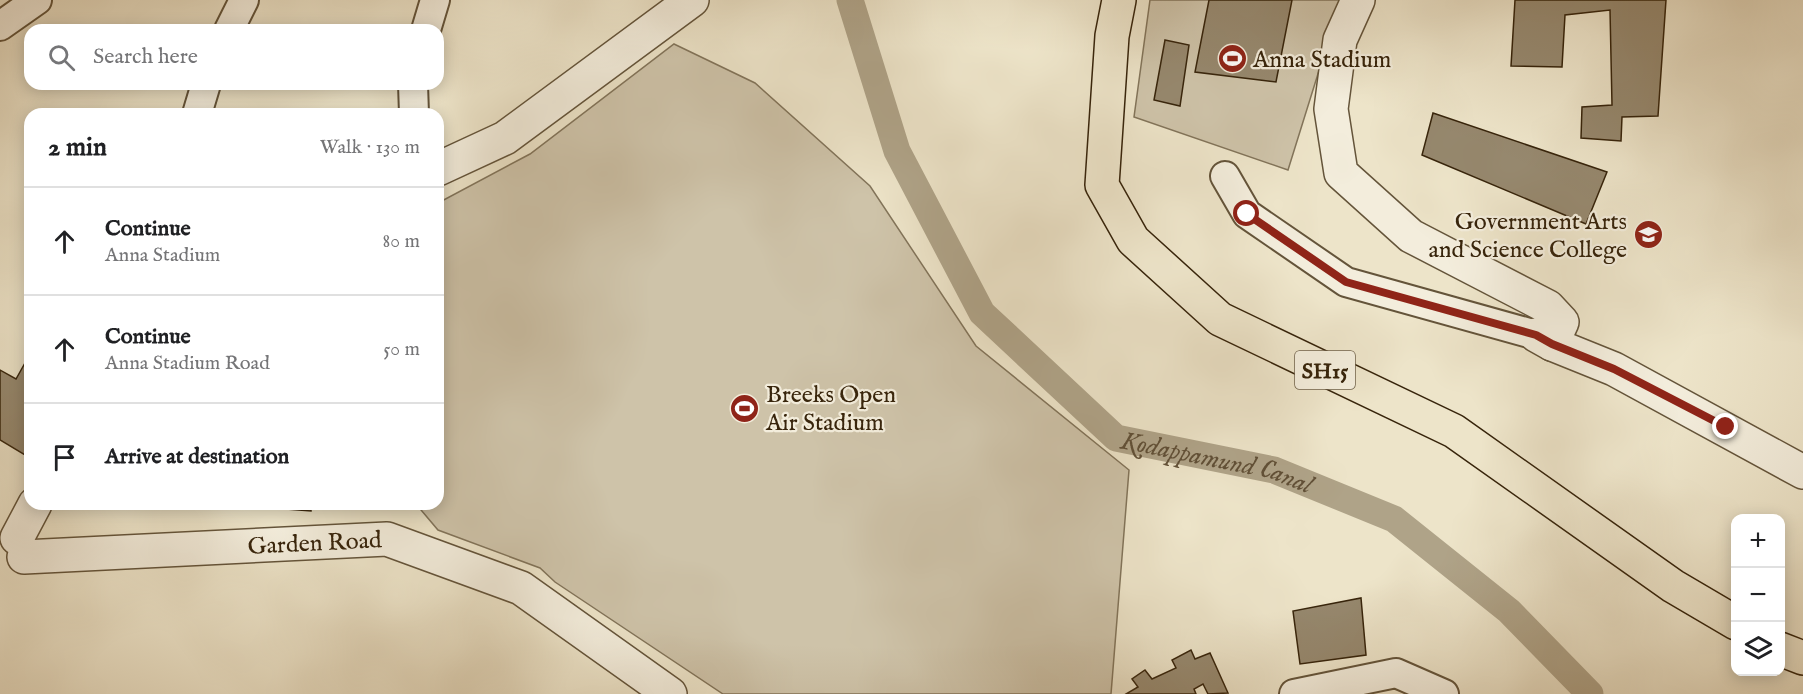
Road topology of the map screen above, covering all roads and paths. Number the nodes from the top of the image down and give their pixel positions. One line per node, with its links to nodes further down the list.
1 (37, 0): 9 (street)
2 (244, 0): 7 (street)
3 (435, 0): 8 (street)
4 (692, 0): 14 (street)
5 (1119, 0): 20 (main road, SH15)
6 (1358, 0): 16 (street)
7 (232, 24)
8 (428, 24)
9 (0, 26)
10 (204, 90): 12 (street)
11 (413, 90): 13 (street)
12 (199, 108)
13 (414, 108)
14 (444, 166)
15 (1226, 176): 16 (street)
16 (1544, 340): 17 (street)
17 (1803, 472)
18 (32, 510): 19 (street)
19 (9, 550): 25 (street, Garden Road)
20 (1734, 622)
21 (1803, 639): 22 (street)
22 (1785, 646)
23 (1785, 650): 24 (main road)
24 (1803, 658)
25 (670, 694)
26 (1294, 694): 27 (street)
27 (1444, 694)

